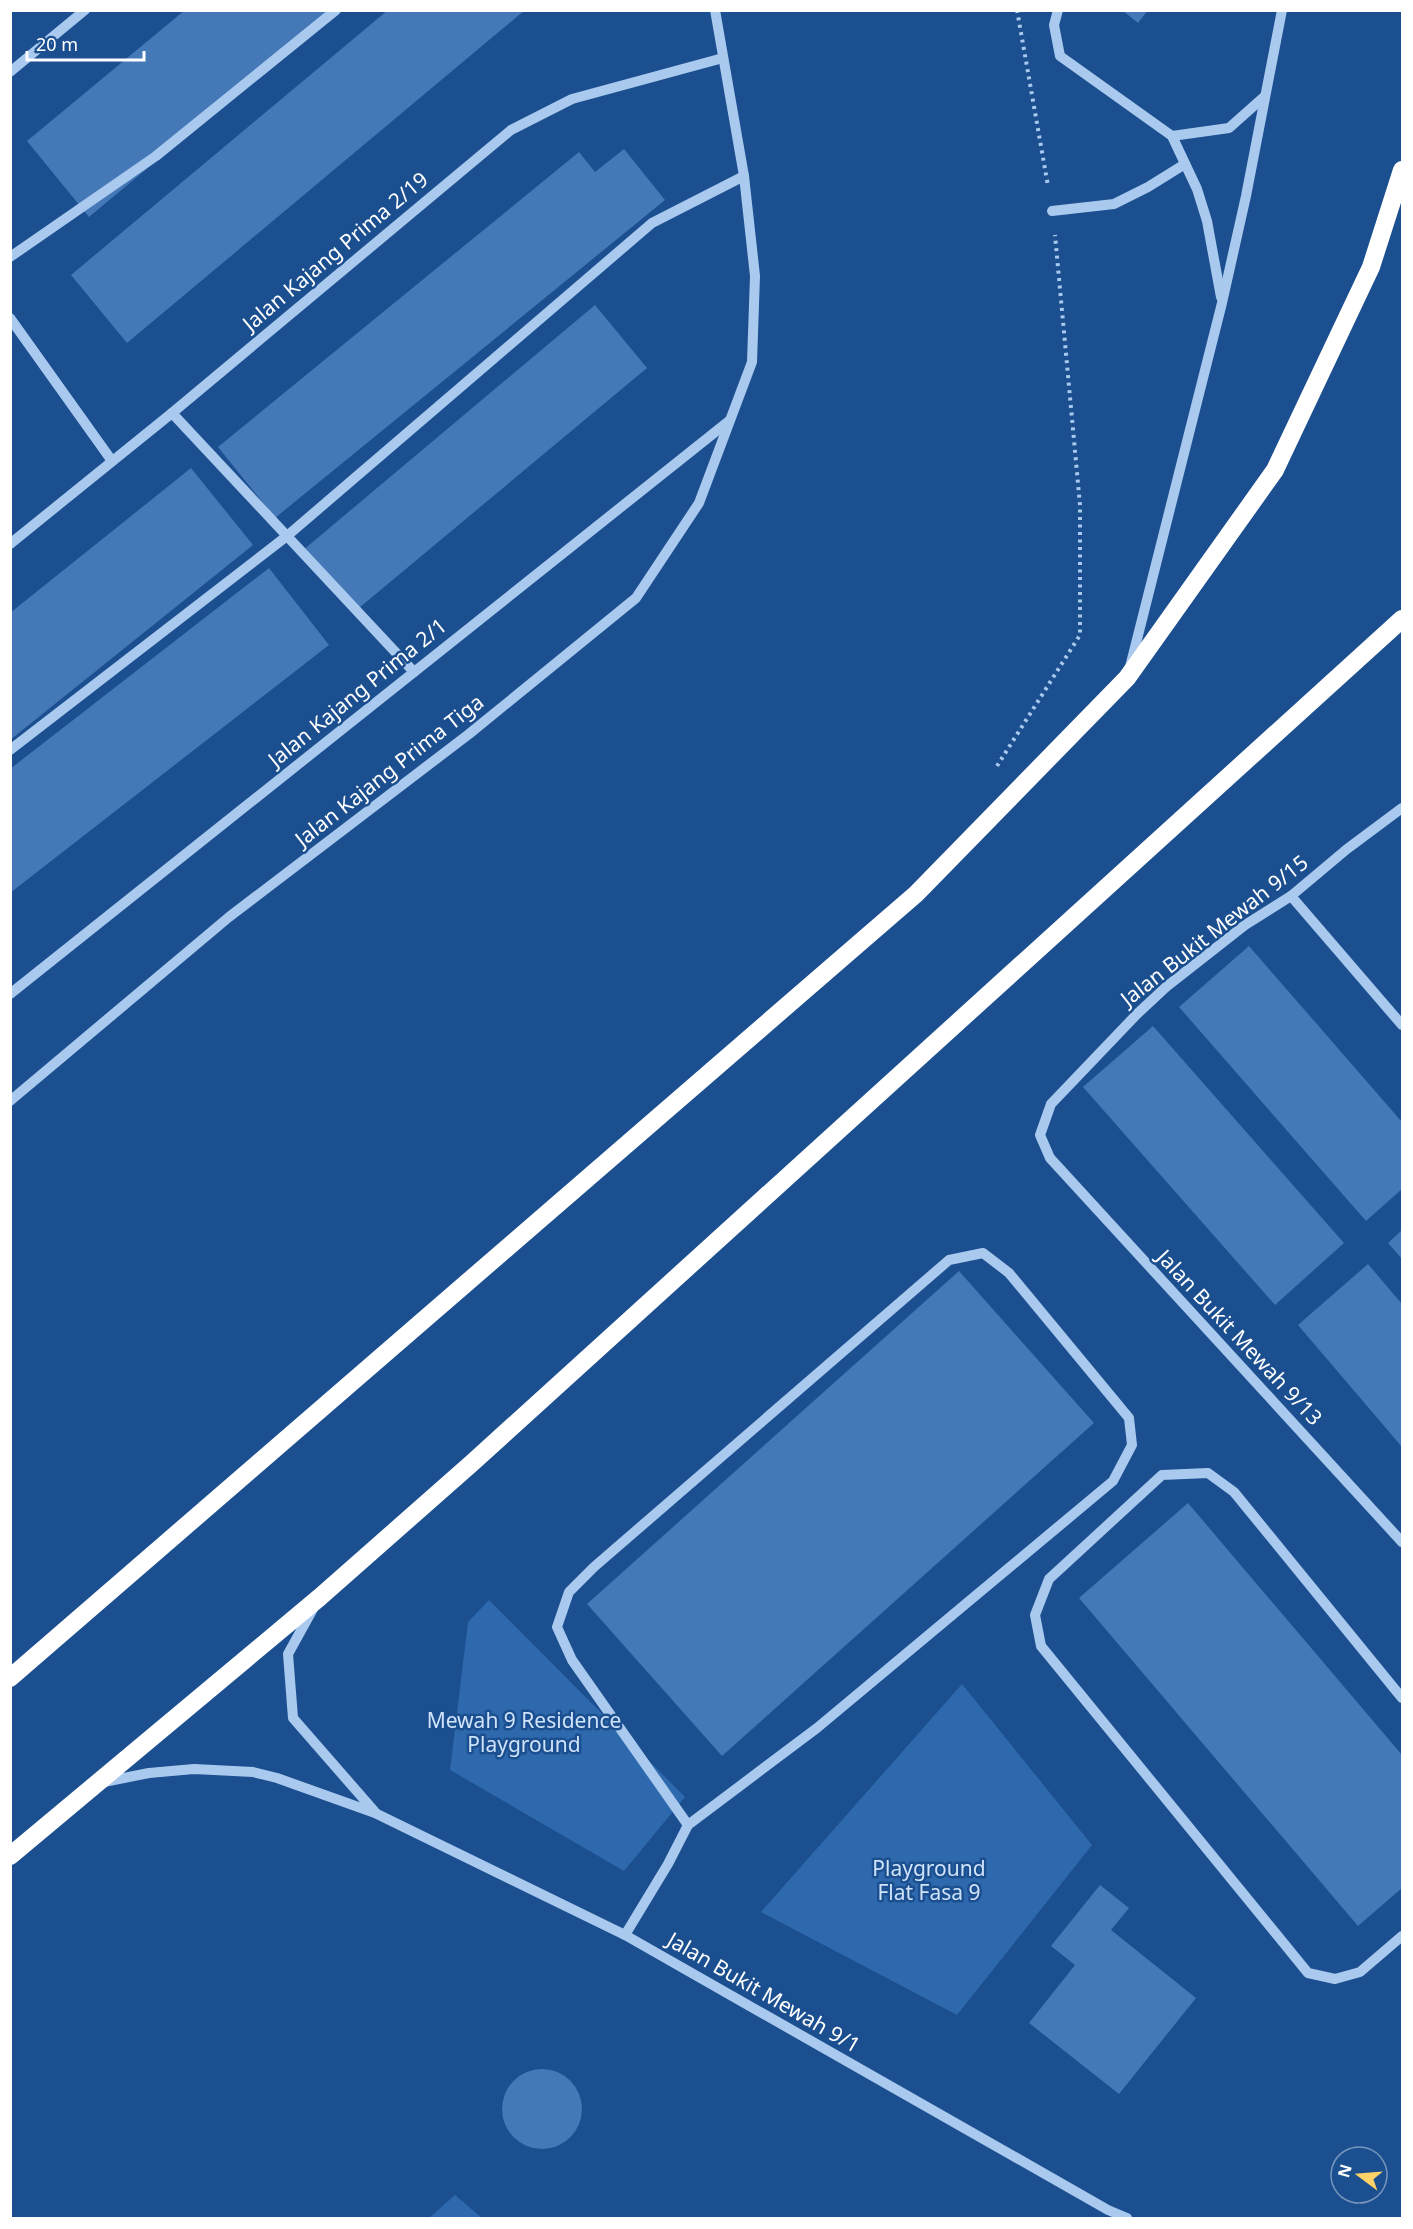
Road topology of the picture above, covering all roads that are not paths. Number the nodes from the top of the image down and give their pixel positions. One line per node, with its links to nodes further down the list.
1 (85, 10): 7 (street)
2 (336, 10): 14 (street)
3 (715, 10): 6 (street)
4 (1058, 10): 9 (street)
5 (1282, 10): 8 (street)
6 (723, 58): 12 (street); 17 (street, Jalan Kajang Prima 2/19)
7 (10, 72)
8 (1264, 96): 9 (street); 15 (street)
9 (1172, 136): 10 (street)
10 (1185, 164): 13 (street); 15 (street)
11 (1402, 170): 24 (highway)
12 (744, 176): 18 (street); 20 (street)
13 (1052, 211)
14 (10, 257)
15 (1222, 303): 24 (street)
16 (10, 318): 19 (street)
17 (172, 413): 19 (street, Jalan Kajang Prima 2/19); 20 (street)
18 (729, 421): 23 (street, Jalan Kajang Prima 2/1); 30 (street, Jalan Kajang Prima Tiga)
19 (112, 461): 21 (street, Jalan Kajang Prima 2/19)
20 (287, 536): 23 (street); 25 (street)
21 (10, 544)
22 (1402, 619): 33 (highway)
23 (414, 672): 28 (street, Jalan Kajang Prima 2/1)
24 (1127, 678): 34 (highway)
25 (10, 750)
26 (1402, 808): 27 (street, Jalan Bukit Mewah 9/15)
27 (1291, 896): 29 (street); 31 (street, Jalan Bukit Mewah 9/15)
28 (10, 994)
29 (1402, 1025)
30 (10, 1101)
31 (1050, 1158): 32 (street, Jalan Bukit Mewah 9/13)
32 (1402, 1542)
33 (320, 1597): 36 (highway); 37 (street)
34 (10, 1678)
35 (1402, 1698): 41 (street)
36 (95, 1784): 37 (street, Jalan Bukit Mewah 9/1); 39 (highway)
37 (375, 1813): 40 (street, Jalan Bukit Mewah 9/1)
38 (688, 1825): 38 (street); 40 (street)
39 (10, 1856)
40 (625, 1935): 42 (street, Jalan Bukit Mewah 9/1)
41 (1402, 1936)
42 (1108, 2214): 43 (street, Jalan Bukit Mewah 9/1)
43 (1126, 2218)

